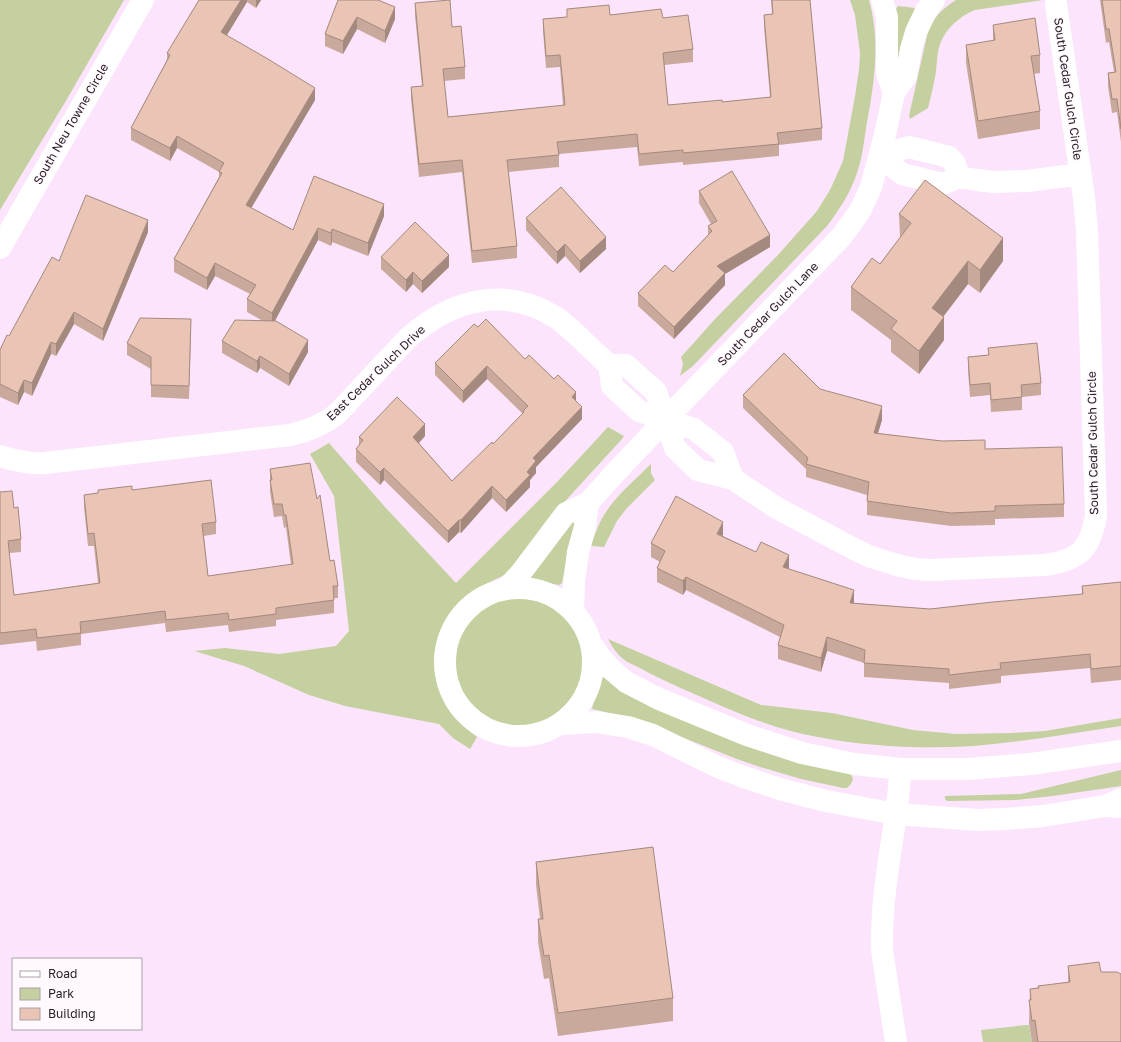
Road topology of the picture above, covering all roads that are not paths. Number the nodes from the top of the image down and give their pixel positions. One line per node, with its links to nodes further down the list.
1 (143, 0): 8 (street, South Neu Towne Circle)
2 (882, 0): 5 (street)
3 (934, 0): 5 (street, South Cedar Gulch Lane)
4 (1056, 4): 7 (street, South Cedar Gulch Circle)
5 (894, 93): 6 (street, South Cedar Gulch Lane)
6 (880, 156): 7 (street, South Cedar Gulch Circle); 9 (street, South Cedar Gulch Lane)
7 (1080, 174): 11 (street, South Cedar Gulch Circle)
8 (0, 248)
9 (666, 419): 10 (street, East Cedar Gulch Drive); 11 (street); 11 (street, South Cedar Gulch Circle); 12 (street, South Cedar Gulch Lane)
10 (0, 456)
11 (733, 479)
12 (588, 503): 13 (street, South Cedar Gulch Lane); 14 (street)
13 (507, 588): 14 (street); 16 (street)
14 (573, 611): 15 (street)
15 (592, 645): 16 (street); 18 (street)
16 (560, 724): 20 (street)
17 (1121, 751): 18 (street)
18 (901, 769): 20 (street)
19 (1116, 804): 20 (street)
20 (896, 814): 21 (street)
21 (896, 1042)

